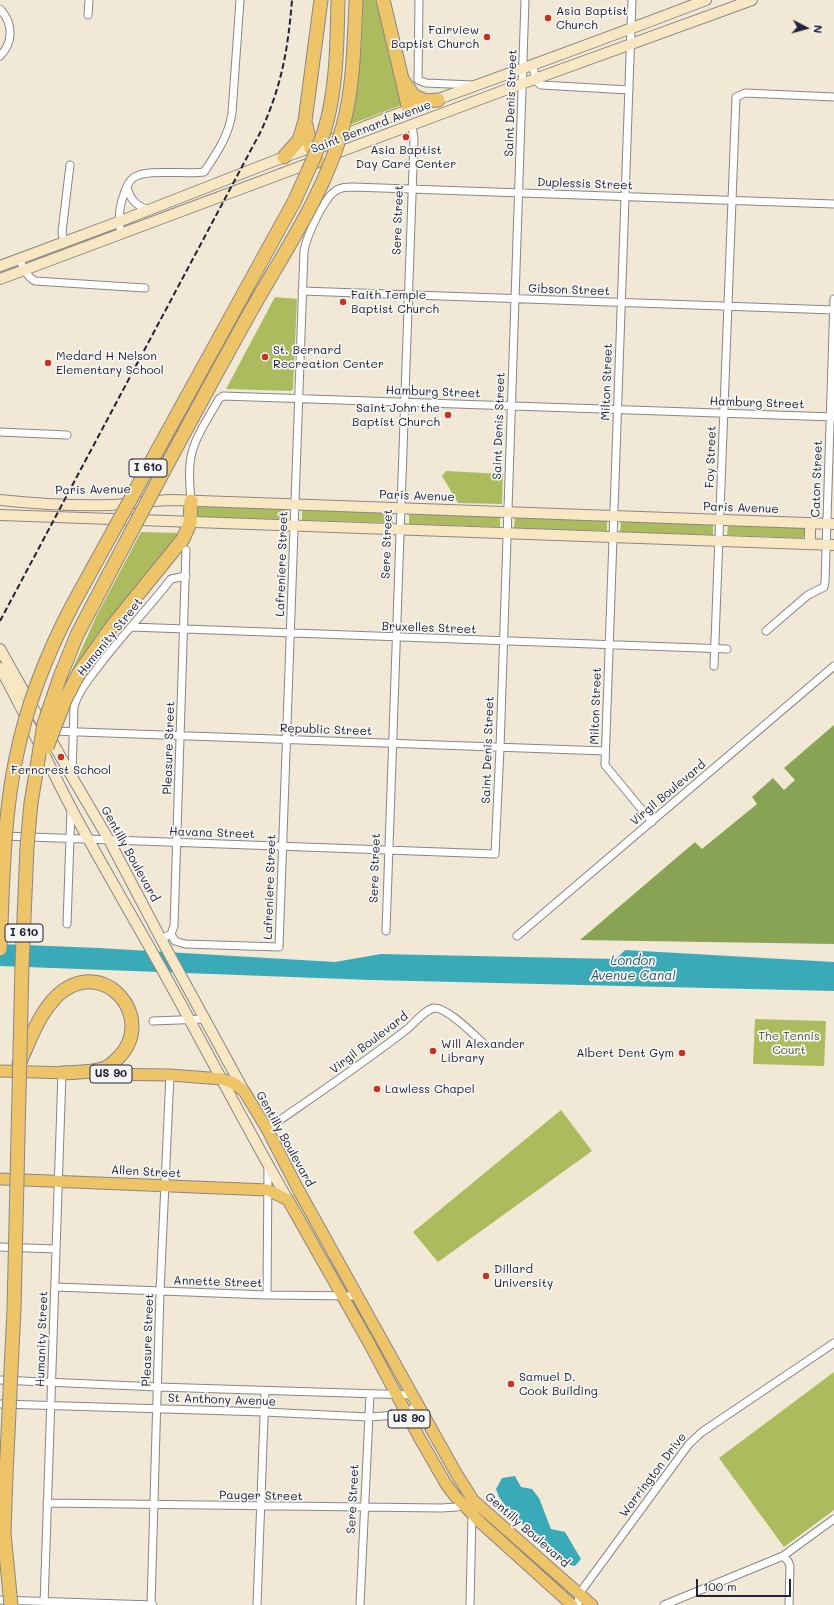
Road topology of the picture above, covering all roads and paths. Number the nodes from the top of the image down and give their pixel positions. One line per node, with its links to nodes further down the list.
1 (89, 0): 14 (street)
2 (240, 0): 34 (street)
3 (321, 0): 28 (highway)
4 (338, 0): 122 (highway, I 610, bridge)
5 (356, 0): 106 (highway, I 610, bridge)
6 (383, 0): 20 (highway)
7 (419, 0): 23 (street)
8 (525, 0): 19 (street, Saint Denis Street)
9 (632, 0): 15 (street, Milton Street)
10 (706, 0): 15 (street, Saint Bernard Avenue)
11 (745, 1): 12 (street, Saint Bernard Avenue)
12 (729, 4): 16 (street, Saint Bernard Avenue)
13 (0, 10): 17 (street)
14 (88, 15)
15 (631, 29): 16 (street, Milton Street); 18 (street, Saint Bernard Avenue)
16 (631, 44): 21 (street, Saint Bernard Avenue); 24 (street, Milton Street)
17 (0, 56)
18 (533, 66): 19 (street, Saint Bernard Avenue); 21 (street)
19 (523, 69): 22 (street, Saint Denis Street); 23 (street, Saint Bernard Avenue)
20 (402, 79): 26 (highway); 27 (highway)
21 (536, 79): 22 (street, Saint Bernard Avenue); 24 (street)
22 (523, 83): 29 (street, Saint Bernard Avenue); 37 (street, Saint Denis Street)
23 (479, 85): 26 (street, Saint Bernard Avenue)
24 (629, 90): 38 (street, Milton Street)
25 (834, 97): 39 (street, Foy Street)
26 (438, 100): 27 (street, Saint Bernard Avenue)
27 (409, 110): 29 (street, Sere Street); 30 (street, Saint Bernard Avenue)
28 (305, 121): 30 (highway); 31 (highway)
29 (412, 125): 32 (street, Saint Bernard Avenue); 35 (street, Sere Street)
30 (311, 148): 31 (street, Saint Bernard Avenue); 32 (highway)
31 (284, 156): 41 (street, Saint Bernard Avenue)
32 (318, 160): 43 (street, Saint Bernard Avenue)
33 (70, 165): 44 (street)
34 (126, 186): 41 (street); 42 (street)
35 (412, 189): 36 (street, Duplessis Street); 37 (street, Duplessis Street); 51 (street, Sere Street)
36 (337, 190): 50 (street, Lafreniere Street)
37 (518, 192): 38 (street, Duplessis Street); 52 (street, Saint Denis Street)
38 (625, 196): 39 (street, Duplessis Street); 54 (street, Milton Street)
39 (732, 200): 40 (street, Duplessis Street); 55 (street, Foy Street)
40 (834, 204)
41 (148, 210): 42 (street, Saint Bernard Avenue)
42 (118, 222): 43 (street); 44 (street, Saint Bernard Avenue)
43 (121, 234): 47 (street, Saint Bernard Avenue)
44 (64, 242): 45 (street, Saint Bernard Avenue)
45 (19, 258): 46 (street, Saint Bernard Avenue); 47 (street)
46 (0, 266)
47 (24, 270): 48 (street, Saint Bernard Avenue); 49 (street)
48 (0, 279)
49 (144, 288)
50 (302, 291): 51 (street, Gibson Street); 57 (street, Lafreniere Street)
51 (409, 296): 52 (street, Gibson Street); 58 (street, Sere Street)
52 (515, 299): 54 (street, Gibson Street); 59 (street, Saint Denis Street)
53 (834, 299): 56 (street, Caton Street)
54 (621, 303): 55 (street, Gibson Street); 60 (street, Milton Street)
55 (727, 306): 56 (street, Gibson Street); 61 (street, Foy Street)
56 (834, 310): 62 (street, Caton Street)
57 (299, 398): 58 (street, Hamburg Street); 66 (street, Hamburg Street); 67 (street, Lafreniere Street)
58 (405, 403): 59 (street, Hamburg Street); 68 (street, Sere Street)
59 (511, 406): 60 (street, Hamburg Street); 69 (street, Saint Denis Street)
60 (617, 410): 61 (street, Hamburg Street); 71 (street, Milton Street)
61 (724, 413): 62 (street, Hamburg Street); 72 (street, Foy Street)
62 (832, 417): 75 (street, Caton Street)
63 (0, 432): 64 (street)
64 (67, 435)
65 (0, 500): 66 (street, Paris Avenue)
66 (191, 501): 67 (street, Paris Avenue); 73 (highway)
67 (295, 505): 68 (street, Paris Avenue); 76 (street, Lafreniere Street)
68 (401, 509): 69 (street, Paris Avenue); 77 (street, Sere Street)
69 (507, 512): 71 (street, Paris Avenue); 78 (street, Saint Denis Street)
70 (0, 515): 73 (street)
71 (613, 516): 72 (street, Paris Avenue); 79 (street, Milton Street)
72 (720, 520): 74 (street, Paris Avenue); 80 (street, Foy Street)
73 (190, 523): 76 (street); 106 (highway, bridge)
74 (810, 523): 75 (street, Paris Avenue); 81 (street)
75 (830, 524): 82 (street, Caton Street)
76 (294, 526): 77 (street); 88 (street, Lafreniere Street)
77 (400, 530): 78 (street); 89 (street, Sere Street)
78 (507, 534): 79 (street); 90 (street, Saint Denis Street)
79 (613, 537): 80 (street); 91 (street, Milton Street)
80 (719, 541): 81 (street); 93 (street, Foy Street)
81 (810, 544): 82 (street)
82 (830, 545): 87 (street, Caton Street)
83 (186, 550): 84 (street, Pleasure Street)
84 (186, 576): 85 (street, Humanity Street); 86 (street, Pleasure Street)
85 (131, 627): 86 (street, Bruxelles Street); 99 (street, Humanity Street)
86 (184, 630): 88 (street, Bruxelles Street); 100 (street, Pleasure Street)
87 (766, 631)
88 (291, 633): 89 (street, Bruxelles Street); 101 (street, Lafreniere Street)
89 (396, 638): 90 (street, Bruxelles Street); 102 (street, Sere Street)
90 (503, 641): 91 (street, Bruxelles Street); 103 (street, Saint Denis Street)
91 (609, 644): 93 (street, Bruxelles Street); 104 (street, Milton Street)
92 (0, 649): 98 (street, Gentilly Boulevard)
93 (715, 649): 94 (street, Bruxelles Street); 95 (street, Foy Street)
94 (727, 650)
95 (714, 666)
96 (834, 666): 108 (street, Virgil Boulevard)
97 (0, 668): 107 (street, Gentilly Boulevard)
98 (46, 731): 99 (street, Republic Street); 105 (street, Gentilly Boulevard)
99 (74, 732): 100 (street, Republic Street); 105 (street, Humanity Street)
100 (180, 736): 101 (street, Republic Street); 113 (street, Pleasure Street)
101 (287, 740): 102 (street, Republic Street); 114 (street, Lafreniere Street)
102 (393, 743): 103 (street, Republic Street); 115 (street, Sere Street)
103 (500, 748): 104 (street, Republic Street); 116 (street, Saint Denis Street)
104 (605, 751): 108 (street, Milton Street)
105 (72, 777): 112 (street, Gentilly Boulevard)
106 (31, 803): 127 (highway, I 610, bridge)
107 (72, 808): 110 (street); 111 (street, Gentilly Boulevard)
108 (652, 822): 120 (street, Virgil Boulevard)
109 (0, 835): 110 (street, Havana Street)
110 (70, 838): 111 (street, Havana Street); 117 (street)
111 (89, 840): 112 (street, Havana Street); 124 (street, Gentilly Boulevard)
112 (109, 840): 113 (street, Havana Street); 121 (street, Gentilly Boulevard)
113 (176, 843): 114 (street, Havana Street); 119 (street, Pleasure Street)
114 (283, 846): 115 (street, Havana Street); 119 (street, Lafreniere Street)
115 (389, 850): 116 (street, Havana Street); 118 (street, Sere Street)
116 (495, 854)
117 (67, 924)
118 (386, 931)
119 (171, 934): 121 (street)
120 (516, 936)
121 (162, 941): 123 (street, Gentilly Boulevard)
122 (0, 949)
123 (205, 1019): 124 (street); 132 (street, Gentilly Boulevard)
124 (189, 1020): 125 (street); 131 (street, Gentilly Boulevard)
125 (153, 1021)
126 (483, 1044): 133 (street, Virgil Boulevard)
127 (19, 1064): 129 (highway); 170 (highway, I 610, bridge)
128 (0, 1071): 129 (main road, US 90)
129 (62, 1073): 130 (main road, US 90); 136 (street, Humanity Street)
130 (170, 1075): 131 (main road, US 90); 137 (street, Pleasure Street)
131 (222, 1079): 132 (main road, US 90); 134 (street, Gentilly Boulevard)
132 (244, 1091): 133 (main road, Gentilly Boulevard / US 90)
133 (267, 1129): 146 (main road, Gentilly Boulevard / US 90)
134 (268, 1166): 138 (street); 139 (street, Gentilly Boulevard)
135 (0, 1179): 136 (main road, Allen Street)
136 (58, 1180): 137 (main road, Allen Street); 141 (street, Humanity Street)
137 (165, 1186): 138 (main road, Allen Street); 143 (street, Pleasure Street)
138 (268, 1190): 139 (main road, Allen Street); 144 (street)
139 (288, 1200): 145 (main road, Gentilly Boulevard / US 90)
140 (0, 1247): 141 (street)
141 (56, 1250): 142 (street, Humanity Street)
142 (55, 1287): 143 (street, Annette Street); 149 (street, Humanity Street)
143 (160, 1292): 144 (street, Annette Street); 150 (street, Pleasure Street)
144 (267, 1295): 145 (street, Annette Street)
145 (342, 1296): 146 (street, Annette Street); 153 (main road, Gentilly Boulevard / US 90)
146 (356, 1296): 154 (main road, Gentilly Boulevard / US 90)
147 (834, 1343): 173 (street, Warrington Drive)
148 (0, 1380): 149 (street, St Anthony Avenue)
149 (51, 1382): 150 (street, St Anthony Avenue); 157 (street, Humanity Street)
150 (158, 1387): 151 (street, St Anthony Avenue); 158 (street, Pleasure Street)
151 (265, 1391): 152 (street, St Anthony Avenue); 159 (street)
152 (370, 1394): 153 (street, St Anthony Avenue); 161 (street, Sere Street)
153 (396, 1395): 154 (street, St Anthony Avenue); 160 (main road, Gentilly Boulevard / US 90)
154 (412, 1395): 156 (main road, Gentilly Boulevard / US 90)
155 (0, 1404): 157 (street, St Anthony Avenue)
156 (418, 1405): 160 (street, St Anthony Avenue); 162 (main road, Gentilly Boulevard / US 90)
157 (51, 1406): 158 (street, St Anthony Avenue); 163 (street, Humanity Street)
158 (157, 1409): 159 (street, St Anthony Avenue); 164 (street, Pleasure Street)
159 (264, 1412): 161 (street, St Anthony Avenue); 165 (street)
160 (406, 1413): 161 (street, St Anthony Avenue); 162 (main road, Gentilly Boulevard / US 90)
161 (369, 1417): 166 (street, Sere Street)
162 (468, 1502): 166 (street, Pauger Street); 167 (main road, Gentilly Boulevard / US 90); 173 (main road, Gentilly Boulevard / US 90)
163 (47, 1503): 164 (street, Pauger Street); 175 (street, Humanity Street)
164 (154, 1505): 165 (street, Pauger Street); 178 (street, Pleasure Street)
165 (261, 1507): 166 (street, Pauger Street); 179 (street)
166 (366, 1508): 180 (street, Sere Street)
167 (472, 1514): 181 (street); 182 (main road, Gentilly Boulevard / US 90)
168 (834, 1519): 169 (street)
169 (830, 1524): 171 (street)
170 (4, 1533): 176 (highway, I 610, bridge); 177 (highway, bridge)
171 (783, 1556): 174 (street); 185 (street)
172 (0, 1600): 175 (street)
173 (579, 1600): 183 (main road, Gentilly Boulevard / US 90)
174 (679, 1602): 184 (street)
175 (44, 1603): 178 (street)
176 (1, 1605)
177 (11, 1605)
178 (152, 1605)
179 (257, 1605)
180 (360, 1605)
181 (470, 1605)
182 (572, 1605)
183 (592, 1605)
184 (664, 1605)
185 (789, 1605)

